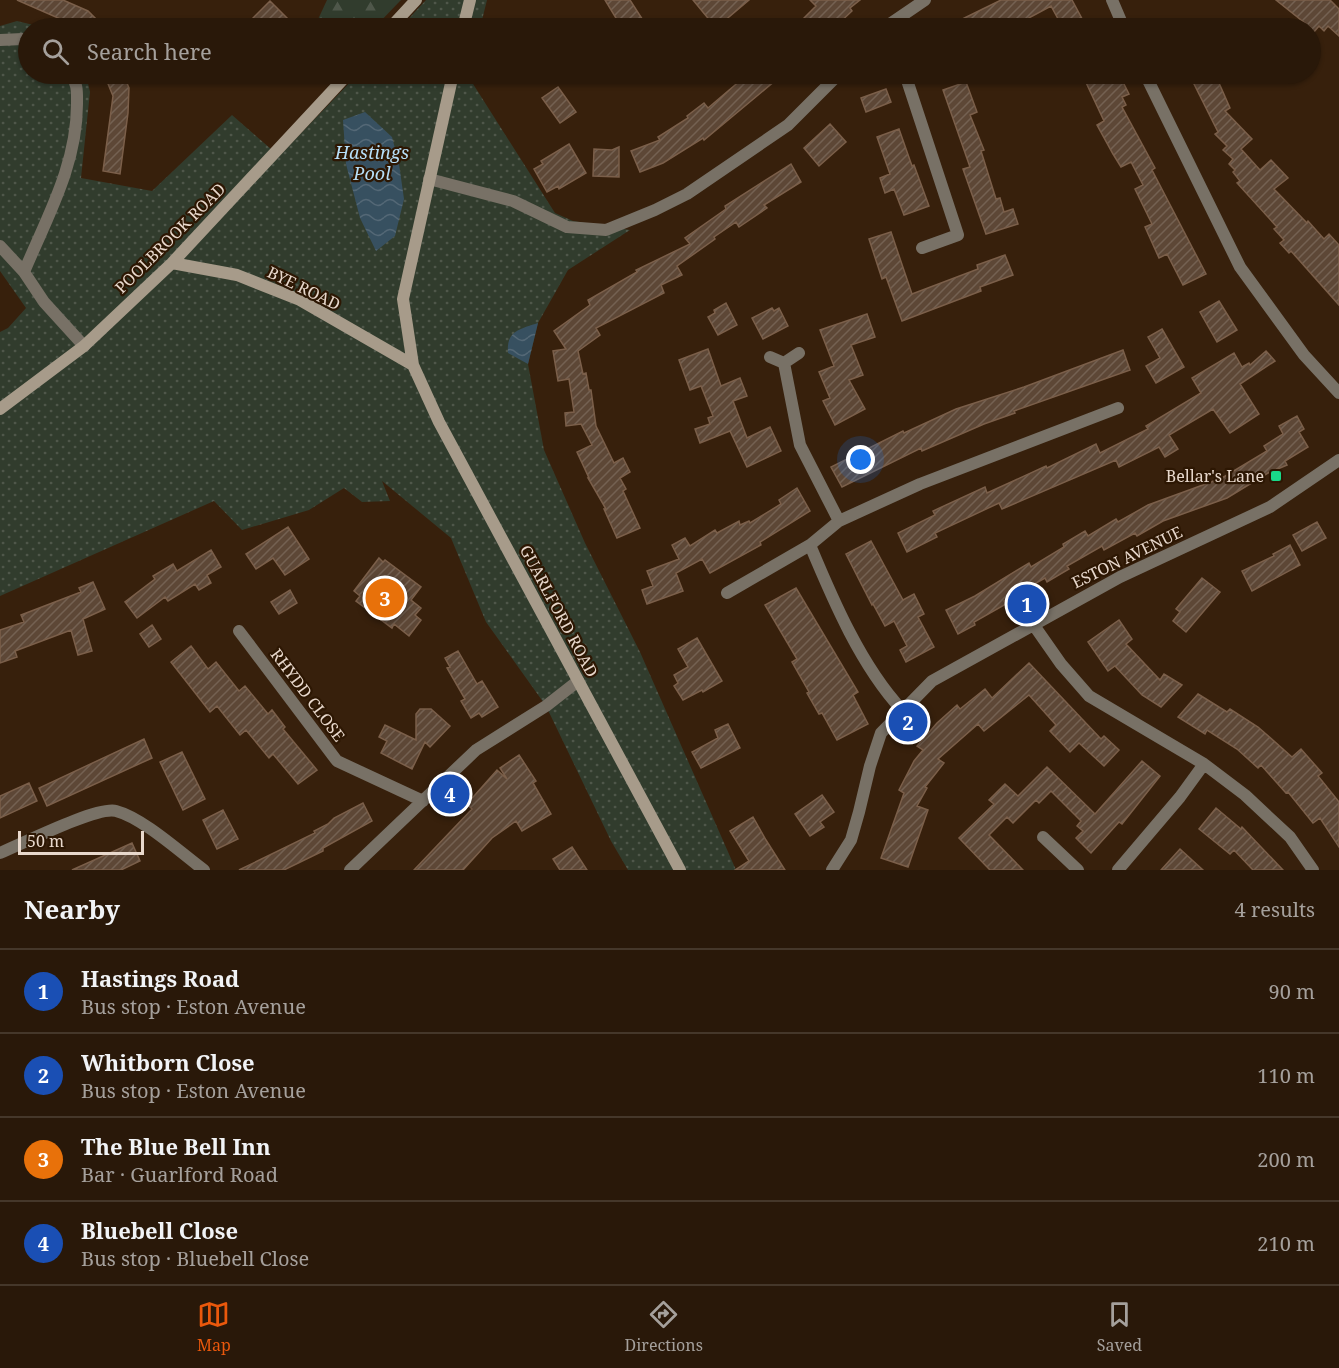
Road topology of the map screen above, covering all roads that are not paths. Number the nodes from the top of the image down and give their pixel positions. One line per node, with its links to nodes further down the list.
1 (416, 0): 5 (main road)
2 (470, 0): 6 (main road)
3 (925, 0): 7 (street)
4 (1112, 0): 8 (street)
5 (399, 18)
6 (466, 18)
7 (900, 18)
8 (1120, 18)
9 (18, 39): 10 (street)
10 (0, 40)
11 (77, 84): 21 (street)
12 (339, 84): 20 (main road, POOLBROOK ROAD)
13 (451, 84): 17 (main road, GUARLFORD ROAD)
14 (829, 84): 17 (street)
15 (908, 84): 19 (street)
16 (1150, 84): 27 (street)
17 (429, 179): 26 (main road, GUARLFORD ROAD)
18 (0, 246): 21 (street)
19 (922, 248)
20 (172, 263): 22 (main road, POOLBROOK ROAD); 26 (main road, BYE ROAD)
21 (24, 272): 22 (street)
22 (84, 346): 29 (main road, POOLBROOK ROAD)
23 (799, 353): 25 (street)
24 (770, 357): 25 (street)
25 (784, 363): 31 (street)
26 (413, 365): 36 (main road, GUARLFORD ROAD)
27 (1339, 393)
28 (1118, 408): 31 (street)
29 (0, 409)
30 (1339, 460): 34 (street, ESTON AVENUE)
31 (838, 521): 32 (street)
32 (810, 545): 33 (street); 37 (street)
33 (727, 593)
34 (1033, 624): 37 (street, ESTON AVENUE); 38 (street)
35 (239, 631): 39 (street, RHYDD CLOSE)
36 (578, 681): 39 (street); 44 (main road, GUARLFORD ROAD)
37 (902, 710): 45 (street, ESTON AVENUE)
38 (1203, 764): 47 (street); 48 (street)
39 (423, 801): 43 (street)
40 (1043, 837): 46 (street)
41 (0, 853): 42 (street)
42 (204, 870)
43 (350, 870)
44 (680, 870)
45 (832, 870)
46 (1078, 870)
47 (1118, 870)
48 (1313, 870)

